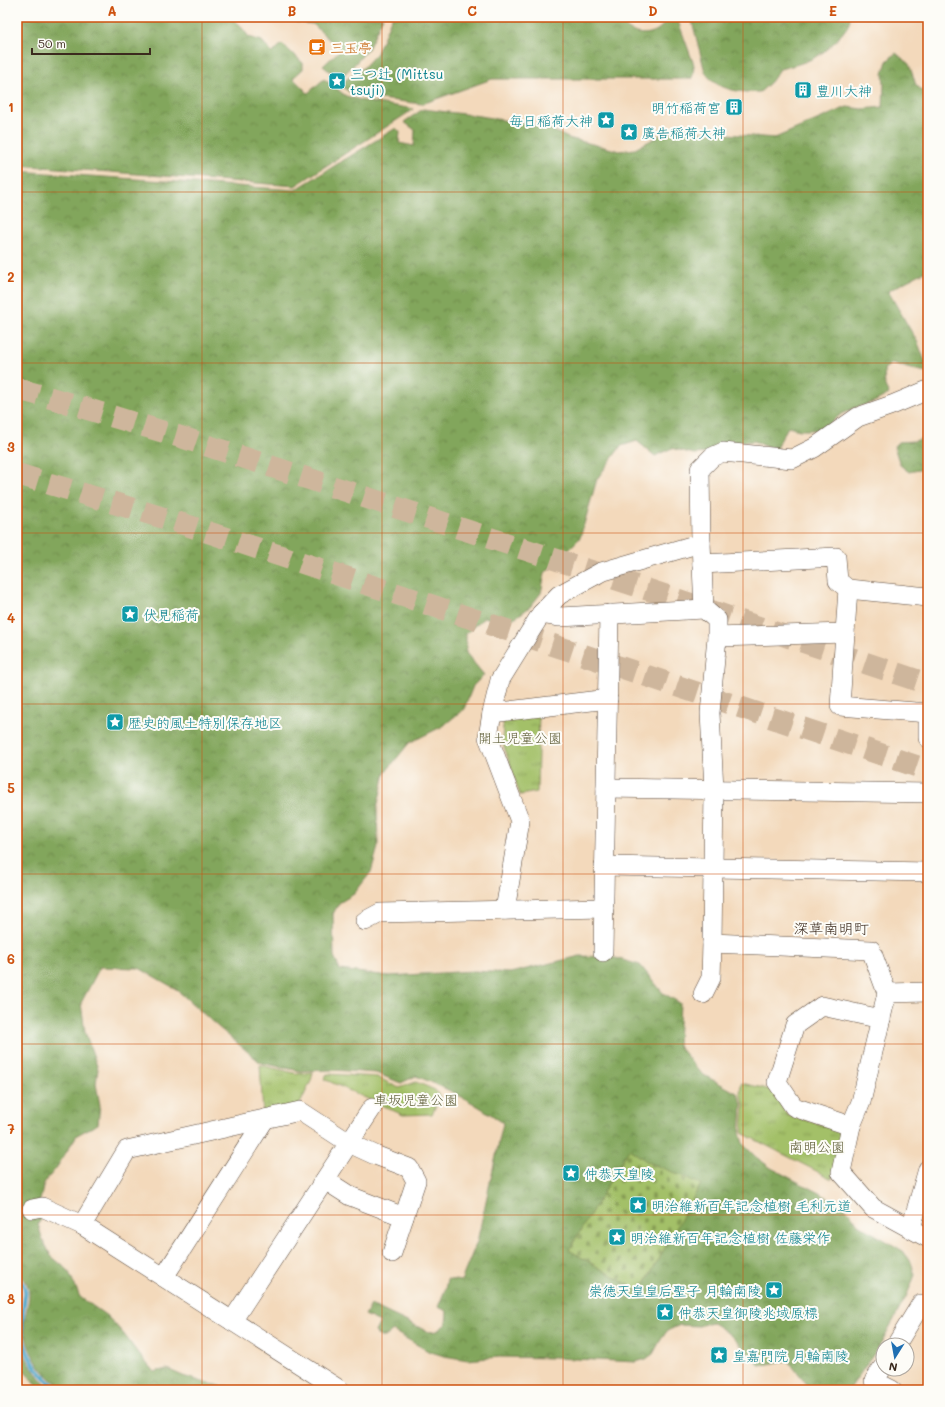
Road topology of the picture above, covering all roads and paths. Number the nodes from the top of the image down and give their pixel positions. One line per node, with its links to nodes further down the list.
1 (928, 390): 2 (street)
2 (701, 543): 3 (street); 7 (street)
3 (702, 564): 4 (street); 6 (street)
4 (848, 589): 5 (street); 9 (street)
5 (928, 597)
6 (704, 608): 8 (street); 10 (street)
7 (542, 614): 8 (street); 12 (street)
8 (609, 614): 11 (street)
9 (845, 633): 10 (street); 13 (street)
10 (717, 637): 17 (street)
11 (608, 699): 12 (street); 16 (street)
12 (492, 713): 23 (street)
13 (928, 713)
14 (928, 723): 15 (street)
15 (928, 738)
16 (606, 788): 17 (street); 19 (street)
17 (714, 789): 18 (street); 20 (street)
18 (928, 793)
19 (604, 866): 20 (street); 22 (street)
20 (712, 869): 21 (street); 25 (street)
21 (928, 872)
22 (604, 908): 23 (street); 26 (street)
23 (505, 910): 24 (street)
24 (365, 921)
25 (712, 943): 28 (street); 29 (street)
26 (603, 952)
27 (928, 992): 28 (street)
28 (887, 993): 30 (street)
29 (703, 994)
30 (881, 1019): 33 (street); 33 (street)
31 (372, 1108): 34 (street)
32 (265, 1119): 34 (street); 39 (street); 43 (street)
33 (851, 1126): 40 (street)
34 (349, 1143): 36 (street); 38 (street)
35 (928, 1170): 40 (street)
36 (324, 1180): 38 (street); 45 (street)
37 (32, 1209): 39 (street)
38 (404, 1217): 42 (street)
39 (82, 1225): 43 (street)
40 (911, 1228): 41 (street)
41 (928, 1238)
42 (392, 1253)
43 (164, 1277): 45 (street)
44 (928, 1306): 46 (street)
45 (232, 1321): 48 (street)
46 (901, 1337)
47 (877, 1377): 49 (street)
48 (340, 1390)
49 (892, 1390)

